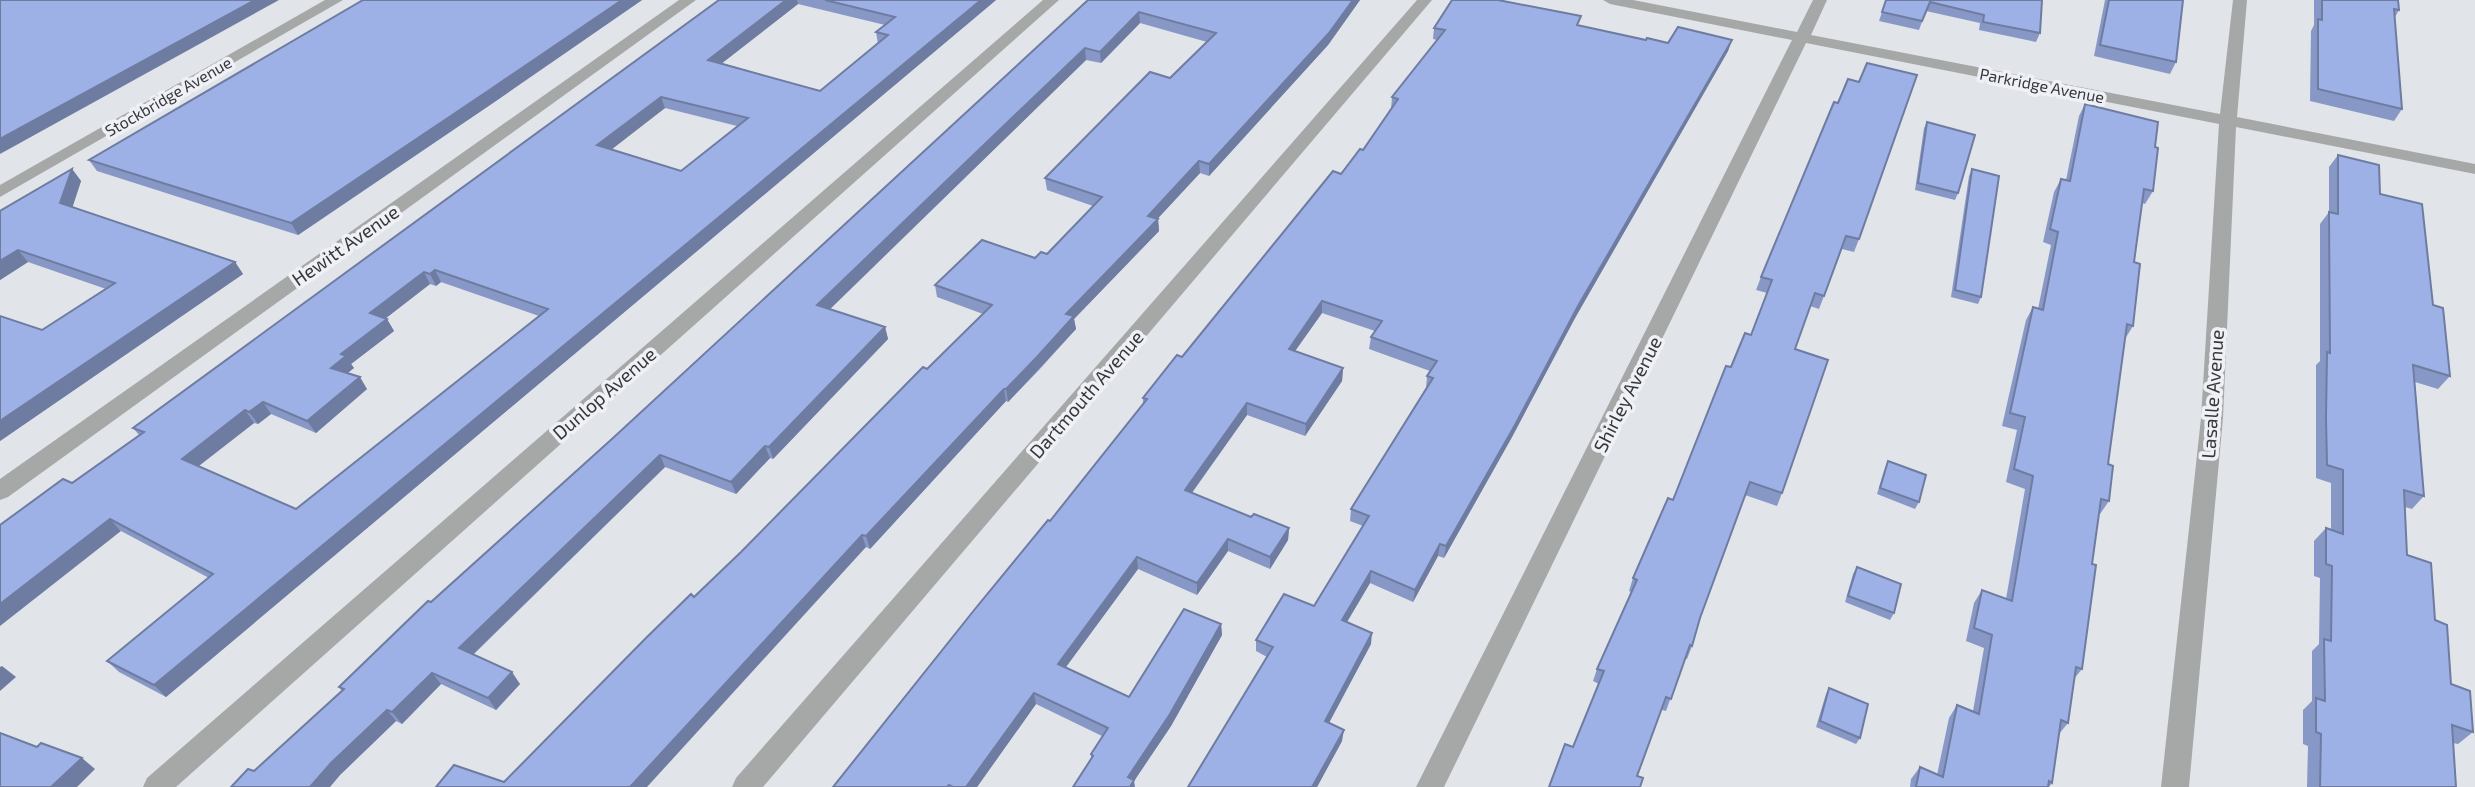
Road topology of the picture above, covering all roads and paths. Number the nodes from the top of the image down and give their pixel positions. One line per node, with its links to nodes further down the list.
1 (335, 0): 11 (street, Stockbridge Avenue)
2 (690, 0): 12 (street, Hewitt Avenue)
3 (1052, 0): 13 (street, Dunlop Avenue)
4 (1425, 0): 14 (street, Dartmouth Avenue)
5 (1610, 0): 8 (street, Parkridge Avenue)
6 (1820, 0): 8 (street, Shirley Avenue)
7 (2240, 0): 9 (street, Lasalle Avenue)
8 (1802, 38): 9 (street, Parkridge Avenue); 15 (street, Shirley Avenue)
9 (2228, 122): 10 (street, Parkridge Avenue); 16 (street, Lasalle Avenue)
10 (2475, 169)
11 (0, 192)
12 (0, 491)
13 (157, 787)
14 (746, 787)
15 (1430, 787)
16 (2175, 787)

